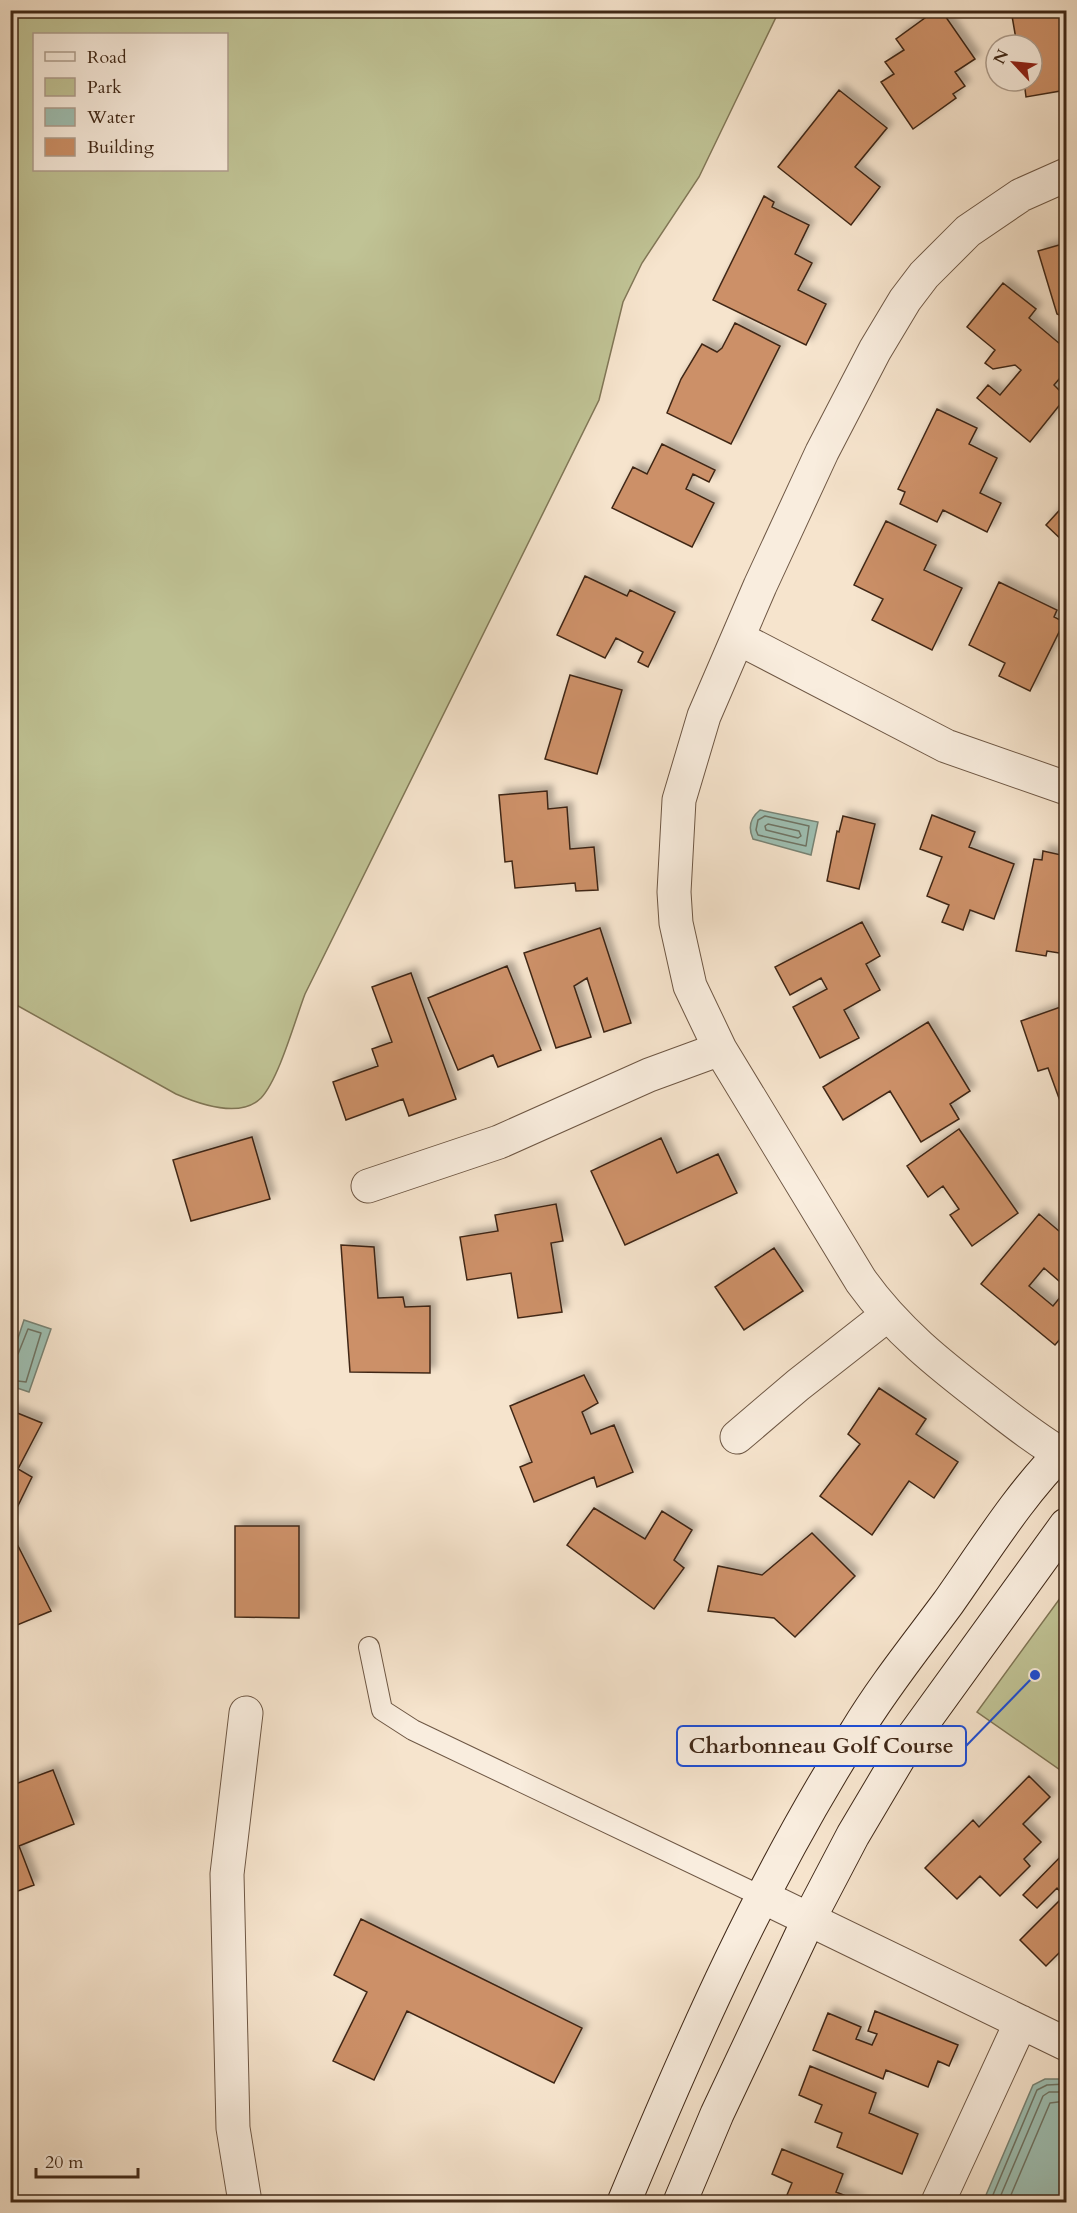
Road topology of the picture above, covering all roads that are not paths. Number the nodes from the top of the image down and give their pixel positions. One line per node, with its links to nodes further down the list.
1 (1066, 175): 2 (street)
2 (738, 638): 3 (street); 4 (street)
3 (1066, 788)
4 (720, 1048): 5 (street); 6 (street)
5 (368, 1186)
6 (886, 1316): 7 (street); 8 (street)
7 (737, 1437)
8 (1065, 1453): 12 (street)
9 (1066, 1525): 13 (street)
10 (369, 1647): 12 (lane)
11 (246, 1713): 16 (street)
12 (763, 1897): 13 (street); 17 (street)
13 (809, 1919): 14 (street); 18 (street)
14 (1021, 2022): 15 (street); 19 (street)
15 (1066, 2044)
16 (245, 2202)
17 (624, 2202)
18 (680, 2202)
19 (938, 2202)

